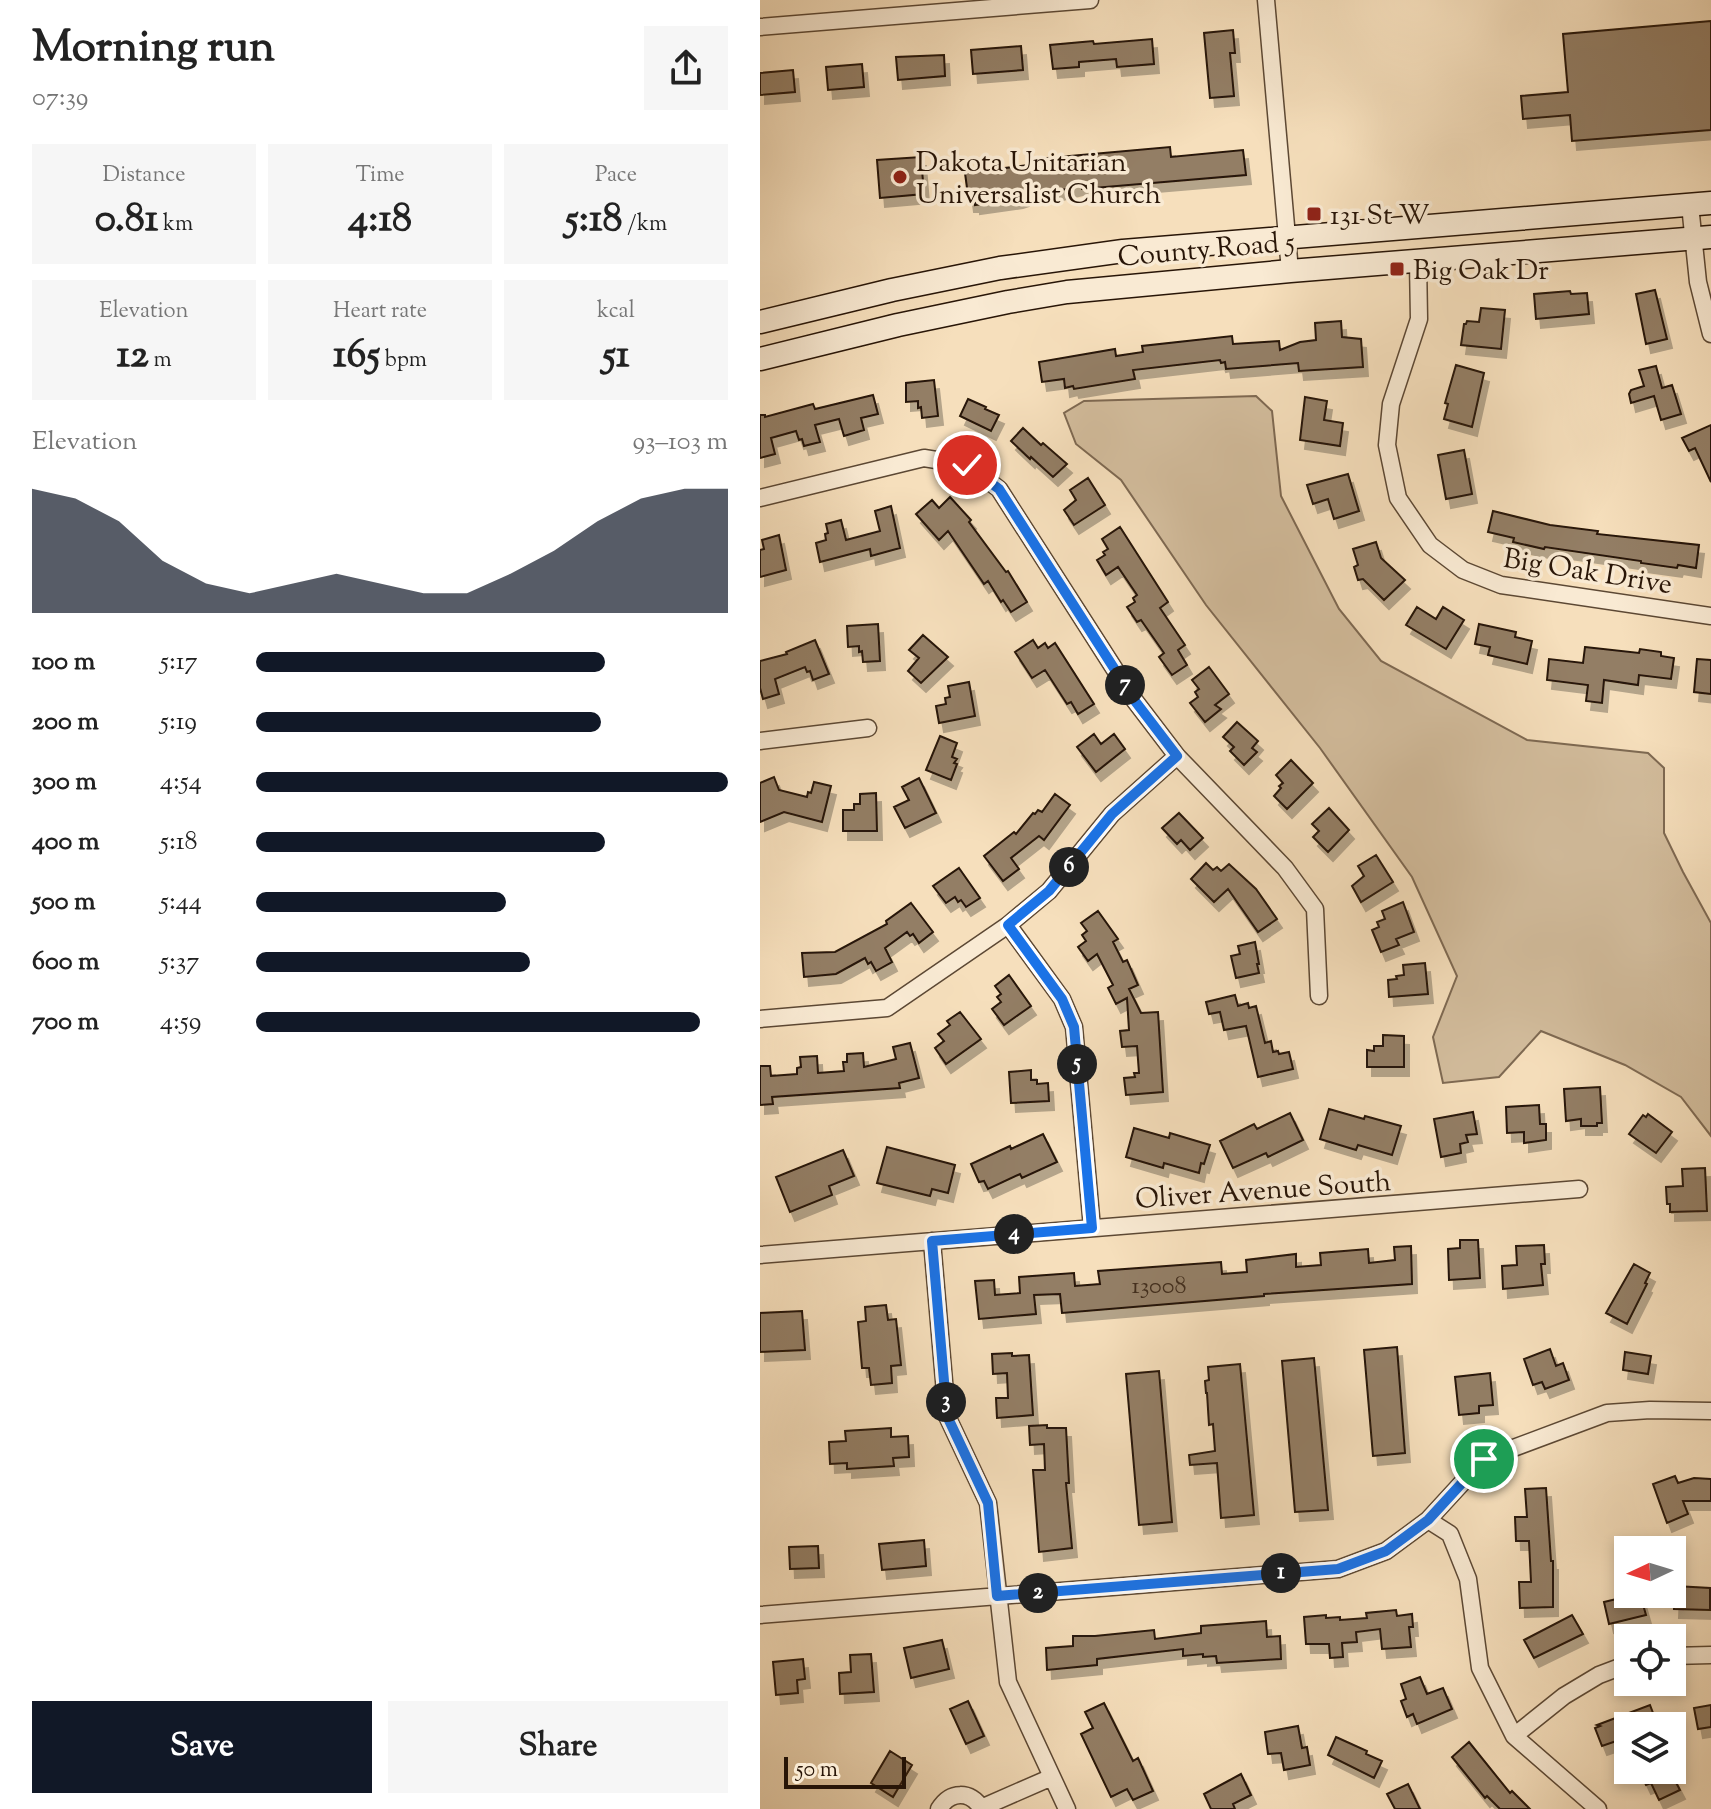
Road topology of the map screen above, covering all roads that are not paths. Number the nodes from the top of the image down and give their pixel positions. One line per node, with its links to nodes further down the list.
1 (1090, 0): 3 (street)
2 (1266, 0): 5 (street)
3 (760, 27)
4 (1700, 204): 5 (main road, County Road 5); 6 (street)
5 (1287, 237): 8 (street); 9 (main road, County Road 5)
6 (1702, 238): 7 (main road, County Road 5); 10 (street)
7 (1418, 261): 8 (main road, County Road 5); 13 (street, Big Oak Drive)
8 (1290, 271): 11 (main road, County Road 5)
9 (760, 322)
10 (1711, 334)
11 (760, 359)
12 (760, 498): 16 (street)
13 (1711, 616)
14 (868, 728): 15 (street)
15 (760, 741)
16 (1177, 756): 17 (street); 18 (street)
17 (1008, 925): 19 (street); 21 (street)
18 (1319, 996)
19 (760, 1019)
20 (1579, 1189): 21 (street, Oliver Avenue South)
21 (1092, 1228): 22 (street, Oliver Avenue South)
22 (932, 1241): 23 (street, Oliver Avenue South); 26 (street)
23 (760, 1255)
24 (1711, 1411): 25 (street)
25 (1428, 1520): 26 (street); 31 (street)
26 (997, 1596): 27 (street); 32 (street)
27 (760, 1615)
28 (1711, 1655): 29 (street)
29 (1686, 1656)
30 (1614, 1669): 31 (street)
31 (1514, 1736): 36 (street)
32 (1052, 1777): 34 (street); 35 (street)
33 (939, 1809): 34 (street)
34 (982, 1809)
35 (1067, 1809)
36 (1598, 1809)

